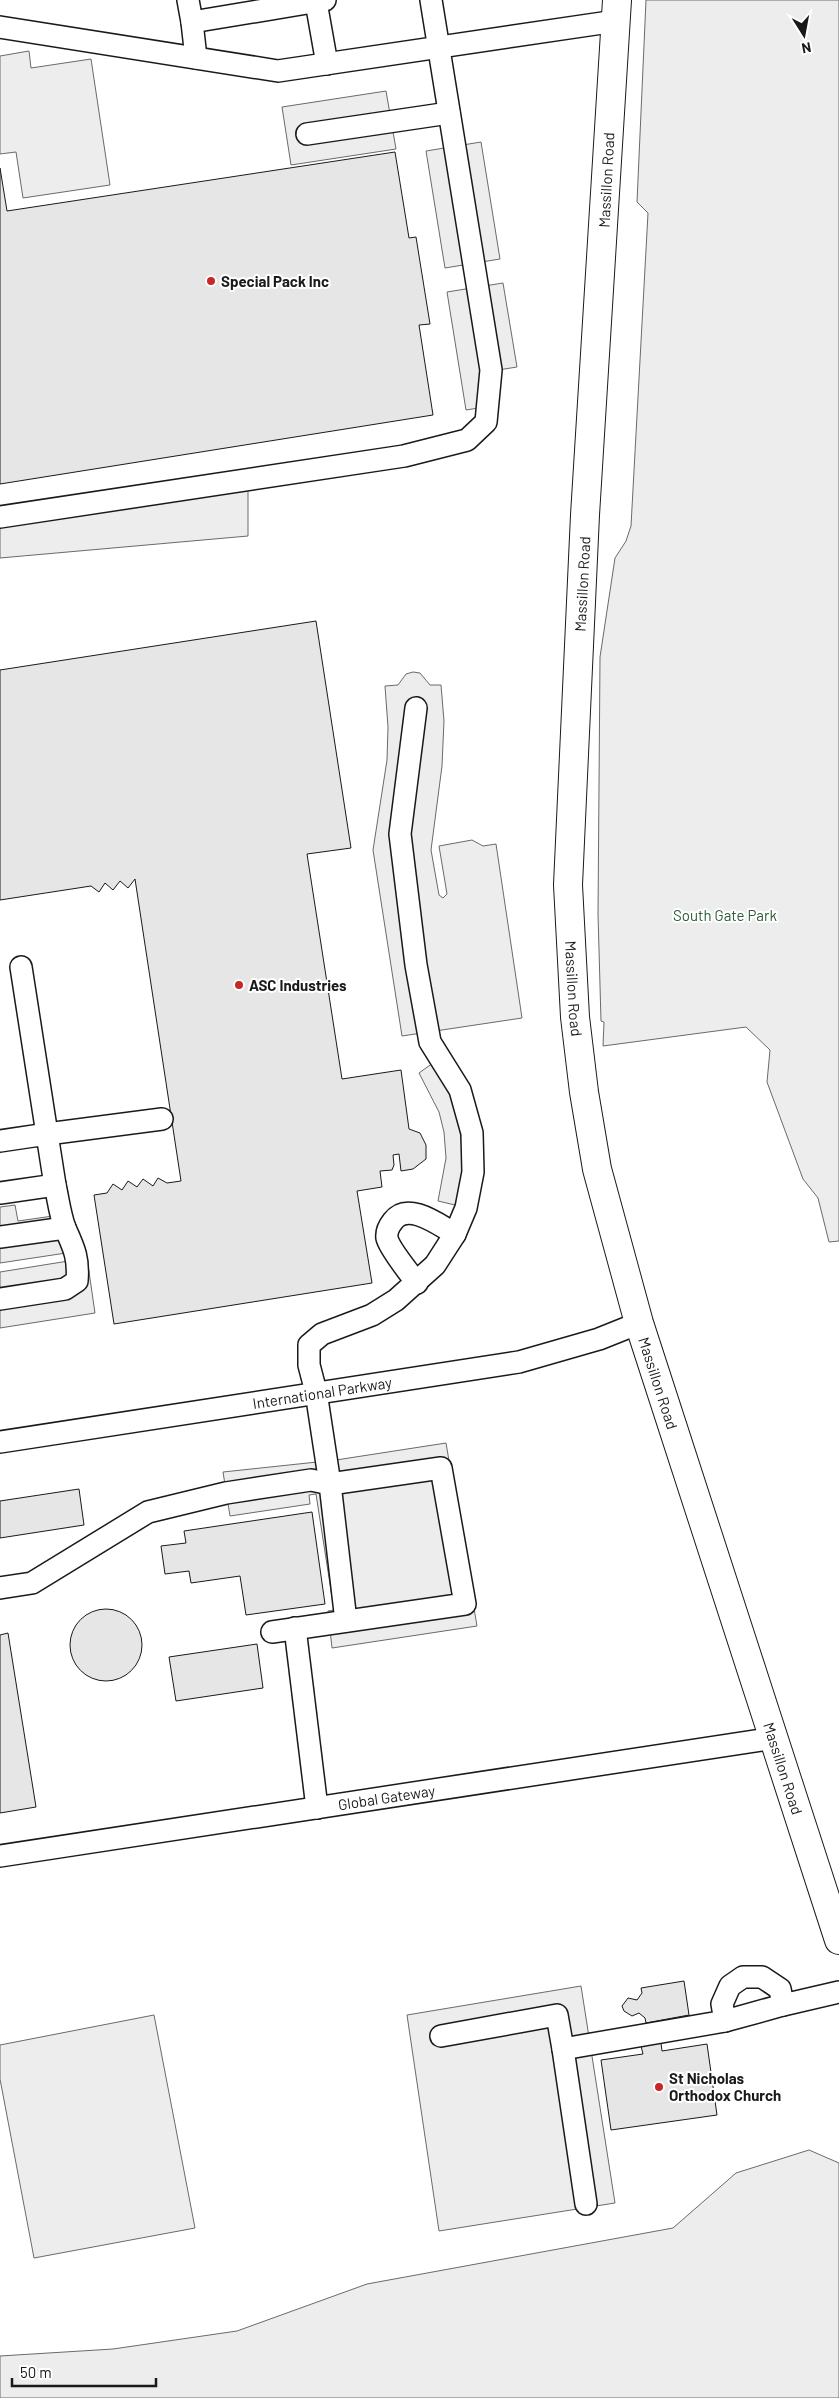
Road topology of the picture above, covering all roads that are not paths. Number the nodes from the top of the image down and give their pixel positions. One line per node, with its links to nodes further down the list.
1 (188, 0): 5 (street)
2 (431, 0): 7 (street)
3 (321, 1): 5 (street); 9 (street)
4 (616, 11): 7 (street); 25 (main road, Massillon Road)
5 (192, 22): 8 (street)
6 (0, 27): 8 (street)
7 (438, 48): 9 (street); 10 (street)
8 (196, 58): 9 (street)
9 (327, 64)
10 (449, 113): 11 (street); 12 (street)
11 (307, 134)
12 (0, 517)
13 (416, 708): 21 (street)
14 (22, 967): 16 (street)
15 (162, 1119): 16 (street)
16 (47, 1134): 17 (street); 18 (street)
17 (0, 1141)
18 (55, 1185): 19 (street); 20 (street)
19 (0, 1193)
20 (65, 1228): 22 (street); 24 (street)
21 (455, 1234): 23 (street); 23 (street)
22 (0, 1237)
23 (417, 1284): 26 (street)
24 (0, 1299)
25 (639, 1324): 26 (street, International Parkway); 33 (main road, Massillon Road)
26 (316, 1392): 27 (street, International Parkway); 28 (street)
27 (0, 1442)
28 (330, 1484): 29 (street); 30 (street); 30 (street)
29 (0, 1588)
30 (346, 1621): 31 (street)
31 (295, 1628): 32 (street); 34 (street)
32 (272, 1632)
33 (774, 1738): 34 (street, Global Gateway); 36 (main road, Massillon Road)
34 (317, 1808): 35 (street, Global Gateway)
35 (0, 1856)
36 (839, 1940)
37 (839, 1992): 38 (street)
38 (783, 2005): 39 (street); 39 (street)
39 (724, 2021): 41 (street)
40 (441, 2036): 41 (street)
41 (563, 2049): 42 (street)
42 (586, 2204)

